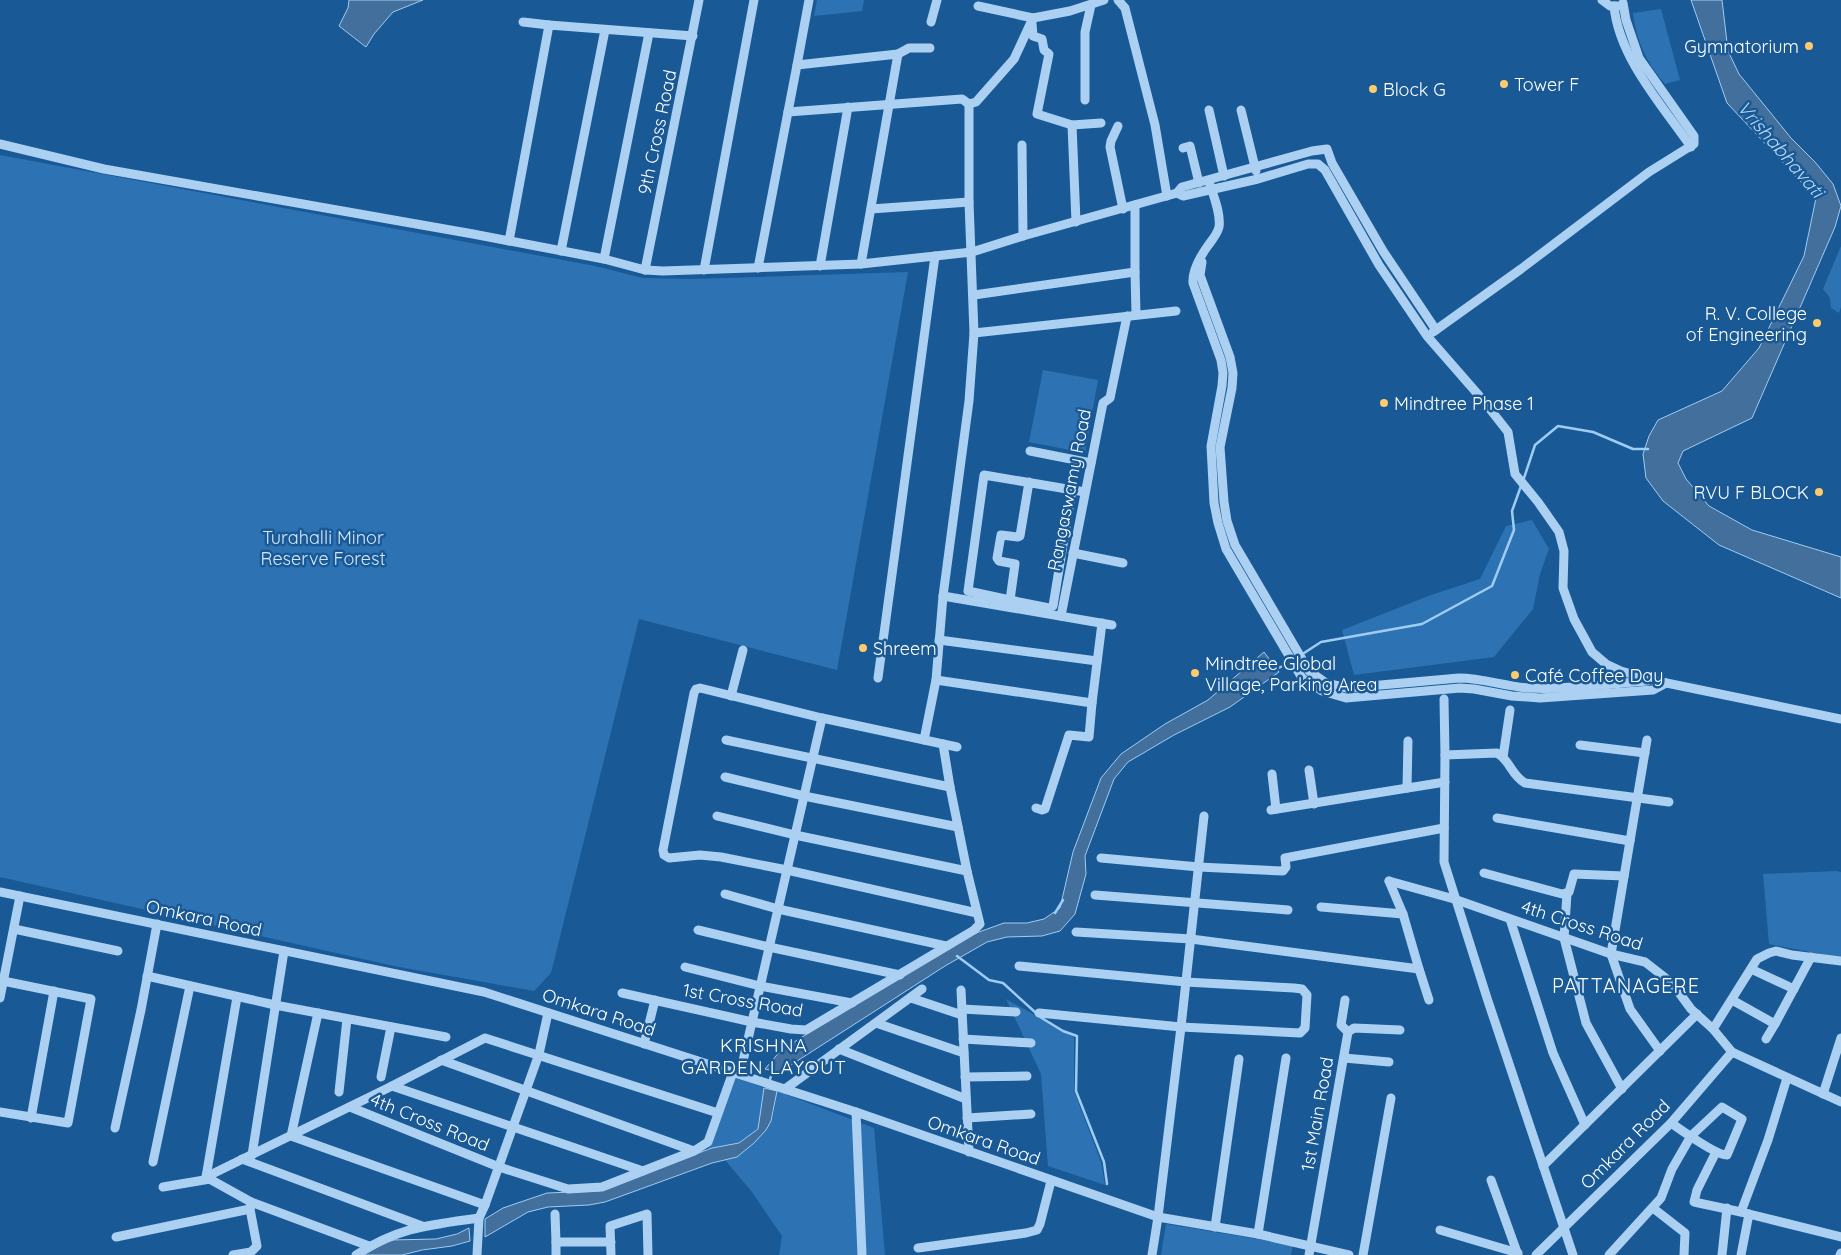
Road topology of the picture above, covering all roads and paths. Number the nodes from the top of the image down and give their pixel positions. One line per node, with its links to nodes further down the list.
1 (699, 0): 20 (street, 9th Cross Road)
2 (754, 0): 62 (street)
3 (809, 0): 23 (street)
4 (937, 0): 16 (street)
5 (1073, 0): 13 (street)
6 (1104, 0): 10 (street)
7 (1118, 0): 45 (street)
8 (1602, 0): 12 (street)
9 (1624, 2): 12 (street); 36 (street)
10 (1091, 5): 13 (street); 24 (street)
11 (978, 6): 14 (street)
12 (1614, 6): 36 (street)
13 (1072, 11): 14 (street)
14 (1033, 18): 25 (street); 32 (street)
15 (523, 22): 17 (street)
16 (931, 22)
17 (549, 25): 18 (street); 52 (street)
18 (605, 30): 19 (street); 54 (street)
19 (649, 33): 20 (street); 57 (street)
20 (693, 36): 61 (street, 9th Cross Road)
21 (930, 48): 22 (street)
22 (898, 54): 23 (street); 26 (street)
23 (797, 65): 30 (street)
24 (1085, 100)
25 (969, 104): 26 (street); 46 (street)
26 (890, 105): 27 (street); 49 (street)
27 (848, 107): 30 (street); 59 (street)
28 (1209, 110): 39 (street)
29 (1241, 110): 38 (street)
30 (788, 112): 60 (street)
31 (1101, 123): 32 (street)
32 (1072, 125): 50 (street)
33 (1118, 126): 48 (street)
34 (0, 144): 52 (street)
35 (1022, 145): 51 (street)
36 (1691, 147): 67 (street)
37 (1183, 148): 42 (street)
38 (1255, 167): 39 (street); 40 (street); 67 (street)
39 (1224, 176): 41 (street)
40 (1258, 179): 43 (street); 69 (street)
41 (1209, 180): 42 (street); 43 (street)
42 (1199, 182): 44 (street)
43 (1212, 190): 44 (street); 53 (street)
44 (1177, 193): 45 (street)
45 (1167, 196): 47 (street)
46 (969, 202): 49 (street); 55 (street)
47 (1135, 204): 48 (street); 63 (street, Rangaswamy Road)
48 (1123, 208): 50 (street)
49 (871, 210): 58 (street)
50 (1076, 222): 51 (street)
51 (1023, 236): 55 (street)
52 (509, 241): 54 (street)
53 (1205, 250): 87 (street); 88 (street)
54 (561, 251): 57 (street)
55 (972, 252): 56 (street); 64 (street)
56 (935, 256): 58 (street); 85 (street)
57 (604, 259): 61 (street)
58 (861, 264): 59 (street)
59 (820, 266): 60 (street)
60 (758, 268): 62 (street)
61 (645, 270): 62 (street)
62 (704, 270)
63 (1135, 272): 64 (street); 66 (street, Rangaswamy Road)
64 (974, 295): 68 (street)
65 (1176, 311): 66 (street)
66 (1132, 315): 68 (street); 71 (street, Rangaswamy Road)
67 (1436, 330): 69 (street)
68 (974, 333): 77 (street)
69 (1427, 336): 87 (street)
70 (1030, 451): 71 (street)
71 (1091, 463): 74 (street, Rangaswamy Road)
72 (1029, 482): 73 (street); 78 (street); 78 (street)
73 (1072, 490): 74 (street); 78 (street)
74 (1085, 492): 75 (street, Rangaswamy Road)
75 (1073, 553): 76 (street); 79 (street, Rangaswamy Road)
76 (1122, 563)
77 (944, 596): 78 (street); 82 (street)
78 (1009, 603): 79 (street)
79 (1061, 616): 80 (street)
80 (1102, 623): 81 (street); 84 (street)
81 (1112, 625)
82 (939, 640): 84 (street); 86 (street)
83 (744, 650): 89 (street)
84 (1097, 661): 91 (street)
85 (878, 678)
86 (936, 680): 91 (street); 96 (street)
87 (1652, 680): 88 (street)
88 (1666, 683): 94 (street)
89 (732, 696): 93 (street); 126 (street)
90 (1444, 699): 103 (street)
91 (1092, 703): 116 (street)
92 (1510, 710): 104 (street)
93 (822, 718): 96 (street); 105 (street)
94 (1841, 719)
95 (726, 740): 105 (street)
96 (924, 740): 99 (street)
97 (1647, 740): 102 (street)
98 (1408, 741): 111 (street)
99 (943, 744): 101 (street); 110 (street)
100 (1580, 745): 102 (street)
101 (957, 747)
102 (1645, 753): 113 (street)
103 (1445, 755): 104 (street); 109 (street)
104 (1503, 757): 113 (street)
105 (813, 758): 110 (street); 112 (street)
106 (1309, 770): 115 (street)
107 (1272, 774): 115 (street)
108 (725, 777): 112 (street)
109 (1445, 782): 111 (street); 121 (street)
110 (950, 787): 120 (street)
111 (1407, 788): 115 (street)
112 (804, 796): 120 (street); 122 (street)
113 (1637, 798): 114 (street); 123 (street)
114 (1669, 802)
115 (1314, 804)
116 (1036, 808)
117 (717, 816): 122 (street)
118 (1204, 816): 125 (street)
119 (1497, 818): 123 (street)
120 (958, 827): 127 (street)
121 (1444, 828): 125 (street); 135 (street)
122 (795, 835): 126 (street); 127 (street)
123 (1630, 841): 129 (street)
124 (1101, 858): 125 (street)
125 (1199, 866): 136 (street)
126 (787, 870): 138 (street); 140 (street)
127 (967, 871): 140 (street)
128 (1484, 873): 132 (street)
129 (1624, 876): 132 (street); 153 (street)
130 (0, 892): 134 (street, Omkara Road)
131 (725, 894): 138 (street)
132 (1566, 894): 147 (street)
133 (1095, 895): 136 (street)
134 (20, 896): 143 (street, Omkara Road); 144 (street)
135 (1454, 899): 141 (street, 4th Cross Road); 142 (street, 4th Cross Road); 244 (street)
136 (1195, 902): 139 (street); 148 (street)
137 (1321, 907): 141 (street)
138 (778, 909): 149 (street); 150 (street)
139 (1288, 910)
140 (977, 913): 149 (street, 1st Cross Road)
141 (1403, 914): 159 (street)
142 (1510, 919): 147 (street, 4th Cross Road); 233 (street)
143 (157, 924): 152 (street, Omkara Road); 161 (street)
144 (14, 929): 151 (street); 162 (street)
145 (698, 930): 150 (street)
146 (1076, 932): 148 (street)
147 (1564, 938): 153 (street, 4th Cross Road); 218 (street)
148 (1191, 939): 159 (street); 163 (street)
149 (946, 946): 160 (street, 1st Cross Road)
150 (769, 948): 160 (street); 165 (street)
151 (118, 951)
152 (284, 951): 179 (street); 183 (street, Omkara Road)
153 (1611, 954): 185 (street, 4th Cross Road); 202 (street)
154 (1811, 957): 155 (street); 158 (street); 167 (street)
155 (1841, 961)
156 (1020, 966): 163 (street)
157 (686, 967): 165 (street)
158 (1751, 968): 167 (street); 177 (street)
159 (1419, 970): 176 (street)
160 (900, 975): 178 (street, 1st Cross Road)
161 (147, 976): 164 (street); 234 (street)
162 (3, 981): 169 (street); 172 (street)
163 (1186, 982): 191 (street); 191 (street)
164 (190, 986): 171 (street); 243 (street)
165 (760, 986): 178 (street); 187 (street)
166 (922, 989): 173 (street)
167 (1794, 989): 189 (street)
168 (961, 990): 180 (street)
169 (54, 991): 230 (street); 230 (street)
170 (622, 992): 174 (street, 1st Cross Road)
171 (237, 997): 179 (street); 247 (street)
172 (0, 998)
173 (911, 998): 180 (street); 188 (street)
174 (655, 1000): 187 (street, 1st Cross Road); 200 (street)
175 (1345, 1000): 194 (street)
176 (1429, 1000)
177 (1732, 1000): 189 (street); 192 (street)
178 (852, 1003): 187 (street, 1st Cross Road)
179 (275, 1005): 182 (street); 241 (street)
180 (962, 1012): 181 (street); 197 (street)
181 (1016, 1012)
182 (318, 1013): 186 (street); 236 (street)
183 (548, 1013): 200 (street, Omkara Road); 205 (street)
184 (1039, 1013): 191 (street)
185 (1697, 1014): 192 (street, 4th Cross Road); 202 (street)
186 (347, 1019): 190 (street); 220 (street)
187 (752, 1022): 211 (street)
188 (876, 1023): 201 (street); 204 (street)
189 (1775, 1024): 198 (street)
190 (391, 1027): 195 (street); 213 (street)
191 (1181, 1027): 257 (street)
192 (1713, 1029): 203 (street, 4th Cross Road)
193 (1400, 1030): 194 (street)
194 (1348, 1032): 207 (street, 1st Main Road)
195 (446, 1038)
196 (1841, 1038): 221 (street)
197 (963, 1039): 199 (street); 204 (street)
198 (1766, 1039)
199 (1031, 1043)
200 (644, 1044): 211 (street, Omkara Road)
201 (839, 1049): 217 (street); 223 (street)
202 (1660, 1051): 218 (street)
203 (1732, 1052): 215 (street); 232 (street, Omkara Road)
204 (964, 1053): 214 (street)
205 (539, 1054): 209 (street); 219 (street); 227 (street)
206 (1286, 1058): 263 (street)
207 (1344, 1058): 210 (street); 271 (street, 1st Main Road)
208 (1239, 1059): 260 (street)
209 (441, 1060): 216 (street); 219 (street)
210 (1389, 1062)
211 (736, 1073): 217 (street, Omkara Road); 227 (street)
212 (1027, 1076): 214 (street)
213 (381, 1077)
214 (965, 1077): 223 (street)
215 (1787, 1078): 221 (street); 255 (street)
216 (392, 1086): 225 (street); 235 (street)
217 (782, 1088): 228 (street, Omkara Road)
218 (1622, 1089): 233 (street)
219 (526, 1091): 235 (street); 238 (street)
220 (339, 1092)
221 (1823, 1094): 224 (street)
222 (1392, 1098): 282 (street)
223 (966, 1099): 231 (street)
224 (1841, 1102)
225 (350, 1107): 236 (street); 245 (street, 4th Cross Road)
226 (0, 1112): 230 (street)
227 (718, 1112): 238 (street)
228 (856, 1112): 239 (street, Omkara Road); 279 (street)
229 (1030, 1114): 231 (street)
230 (30, 1118)
231 (967, 1118): 239 (street)
232 (1671, 1123): 237 (street); 261 (street, Omkara Road)
233 (1585, 1125): 244 (street)
234 (116, 1128)
235 (513, 1128): 245 (street); 246 (street)
236 (291, 1136): 241 (street); 251 (street)
237 (1691, 1136): 240 (street); 240 (street); 253 (street)
238 (694, 1150): 246 (street, 4th Cross Road)
239 (969, 1152): 248 (street, Omkara Road)
240 (1716, 1152): 254 (street)
241 (252, 1154): 242 (street)
242 (242, 1159): 247 (street); 259 (street)
243 (153, 1162)
244 (1543, 1166): 261 (street)
245 (499, 1167): 246 (street, 4th Cross Road); 251 (street)
246 (643, 1171)
247 (208, 1178): 250 (street); 252 (street)
248 (1051, 1180): 257 (street, Omkara Road); 269 (street)
249 (1491, 1180): 272 (street)
250 (163, 1188)
251 (485, 1205): 258 (street)
252 (250, 1206): 265 (street); 268 (street); 270 (street)
253 (1653, 1208): 285 (street); 286 (street)
254 (1727, 1208): 255 (street); 287 (street)
255 (1745, 1213): 264 (street); 288 (street)
256 (555, 1214): 266 (street)
257 (1158, 1217): 260 (street, Omkara Road); 280 (street)
258 (478, 1220): 259 (street); 275 (street)
259 (422, 1226): 268 (street)
260 (1214, 1227): 263 (street, Omkara Road)
261 (1564, 1227): 283 (street, Omkara Road); 284 (street)
262 (1440, 1230): 272 (street)
263 (1258, 1234): 271 (street, Omkara Road)
264 (1841, 1237)
265 (116, 1238)
266 (556, 1242): 267 (street); 276 (street)
267 (611, 1242): 277 (street); 278 (street)
268 (369, 1246): 274 (street)
269 (918, 1248)
270 (259, 1250): 273 (street)
271 (1309, 1250): 281 (street, Omkara Road)
272 (1518, 1254)
273 (233, 1255)
274 (356, 1255)
275 (477, 1255)
276 (556, 1255)
277 (611, 1255)
278 (648, 1255)
279 (862, 1255)
280 (1152, 1255)
281 (1349, 1255)
282 (1363, 1255)
283 (1536, 1255)
284 (1573, 1255)
285 (1609, 1255)
286 (1684, 1255)
287 (1722, 1255)
288 (1740, 1255)

